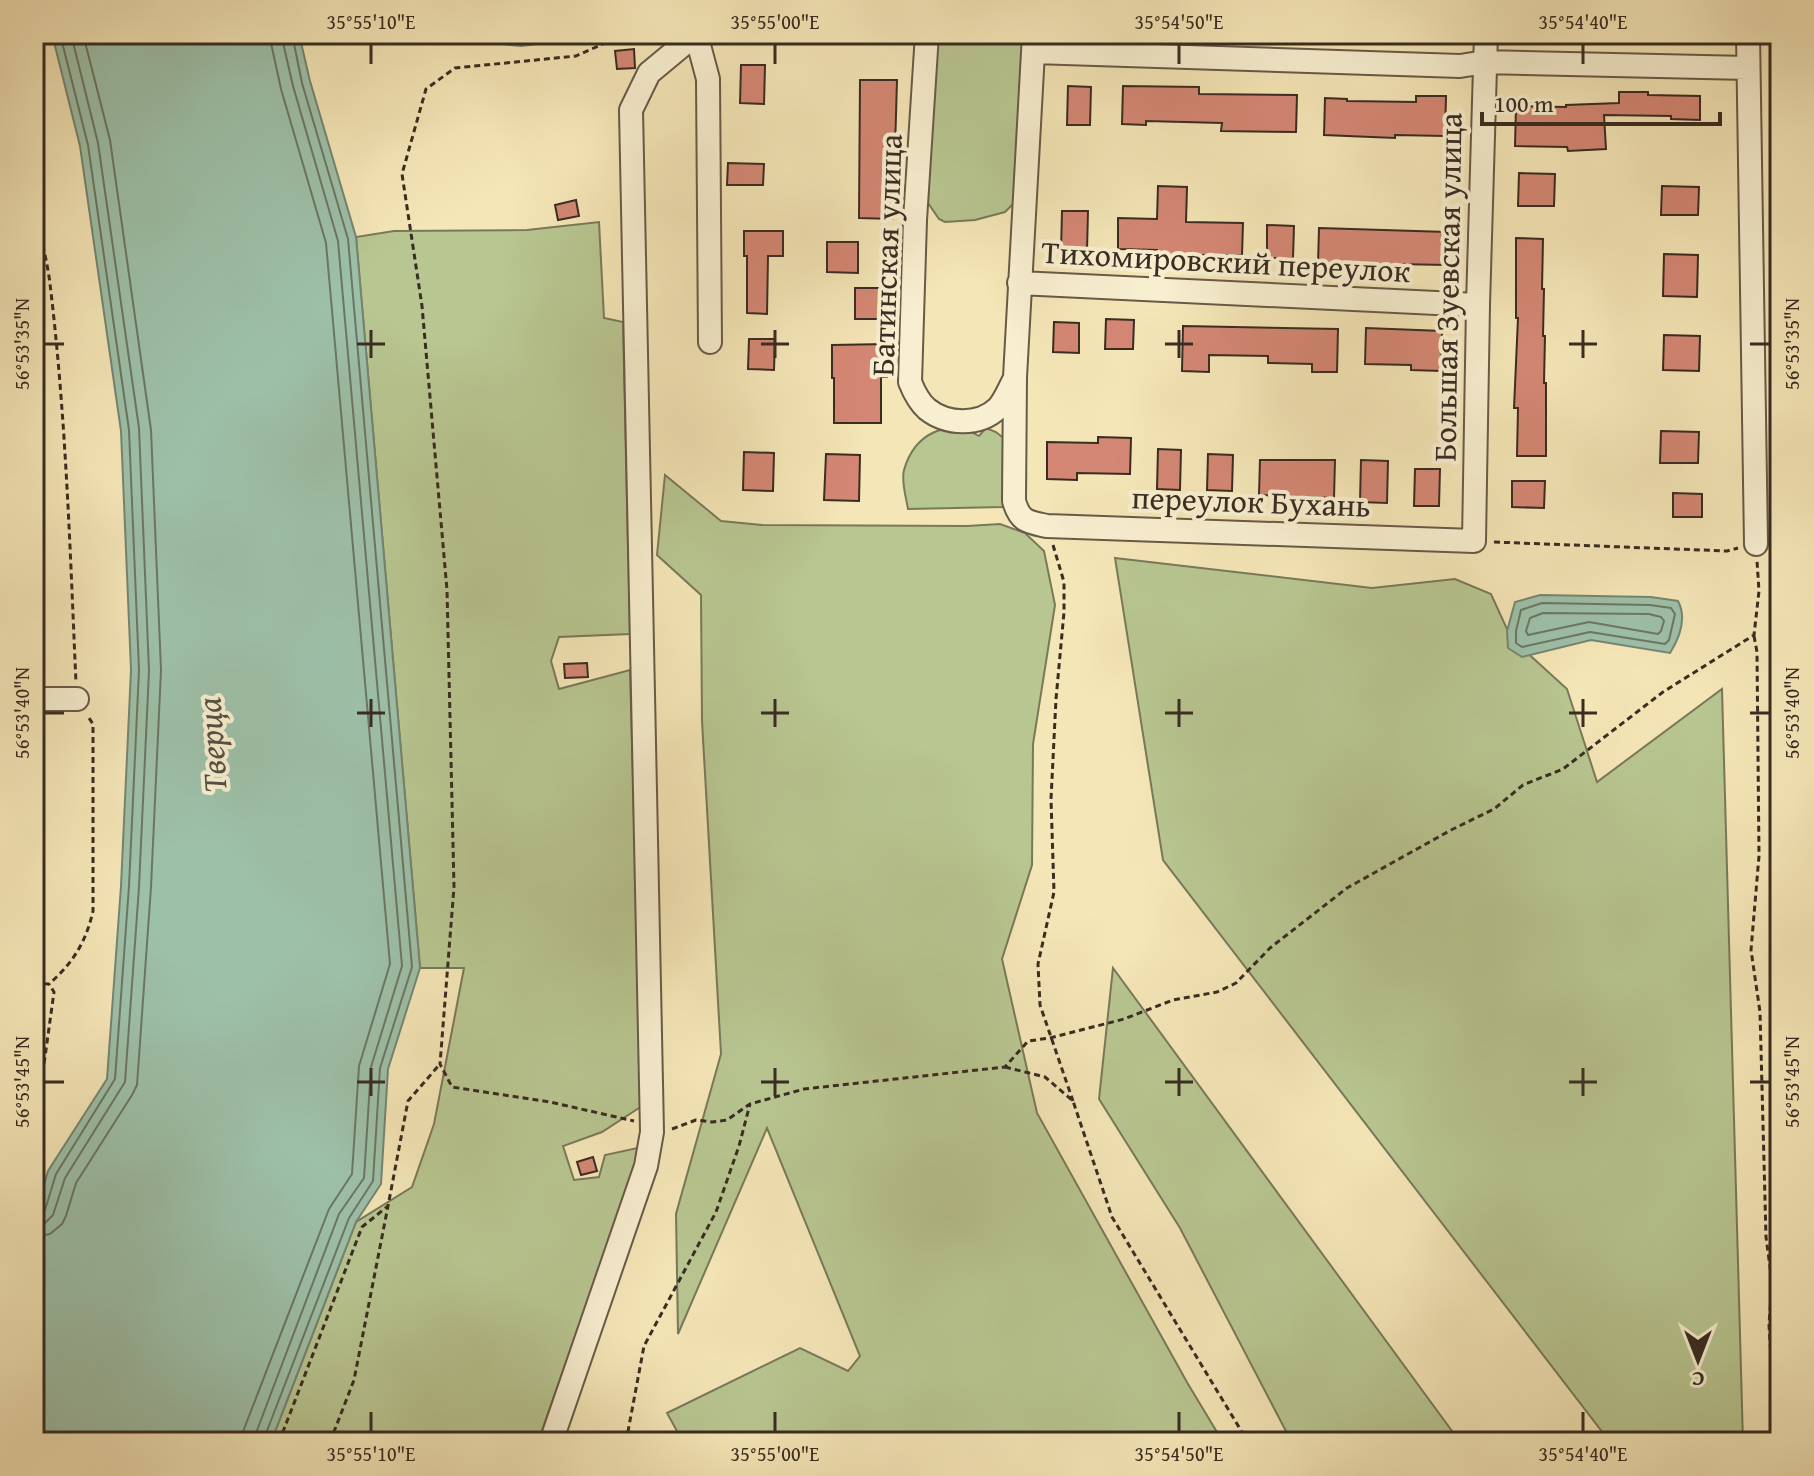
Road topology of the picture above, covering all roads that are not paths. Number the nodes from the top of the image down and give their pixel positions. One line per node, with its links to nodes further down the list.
1 (696, 34): 10 (street); 17 (street)
2 (927, 34): 11 (street, Батинская улица)
3 (1486, 34): 6 (street, Большая Зуевская улица)
4 (1748, 34): 7 (street)
5 (1034, 43): 6 (street); 8 (street, Батинская улица)
6 (1485, 62): 7 (street); 9 (street, Большая Зуевская улица)
7 (1748, 68): 14 (street)
8 (1019, 283): 9 (street, Тихомировский переулок); 11 (street, Батинская улица)
9 (1478, 305): 13 (street, Большая Зуевская улица)
10 (710, 342)
11 (1015, 377): 12 (street, Батинская улица)
12 (1036, 524): 13 (street, переулок Бухань)
13 (1474, 541)
14 (1756, 544)
15 (34, 699): 16 (street)
16 (77, 699)
17 (551, 1442)

